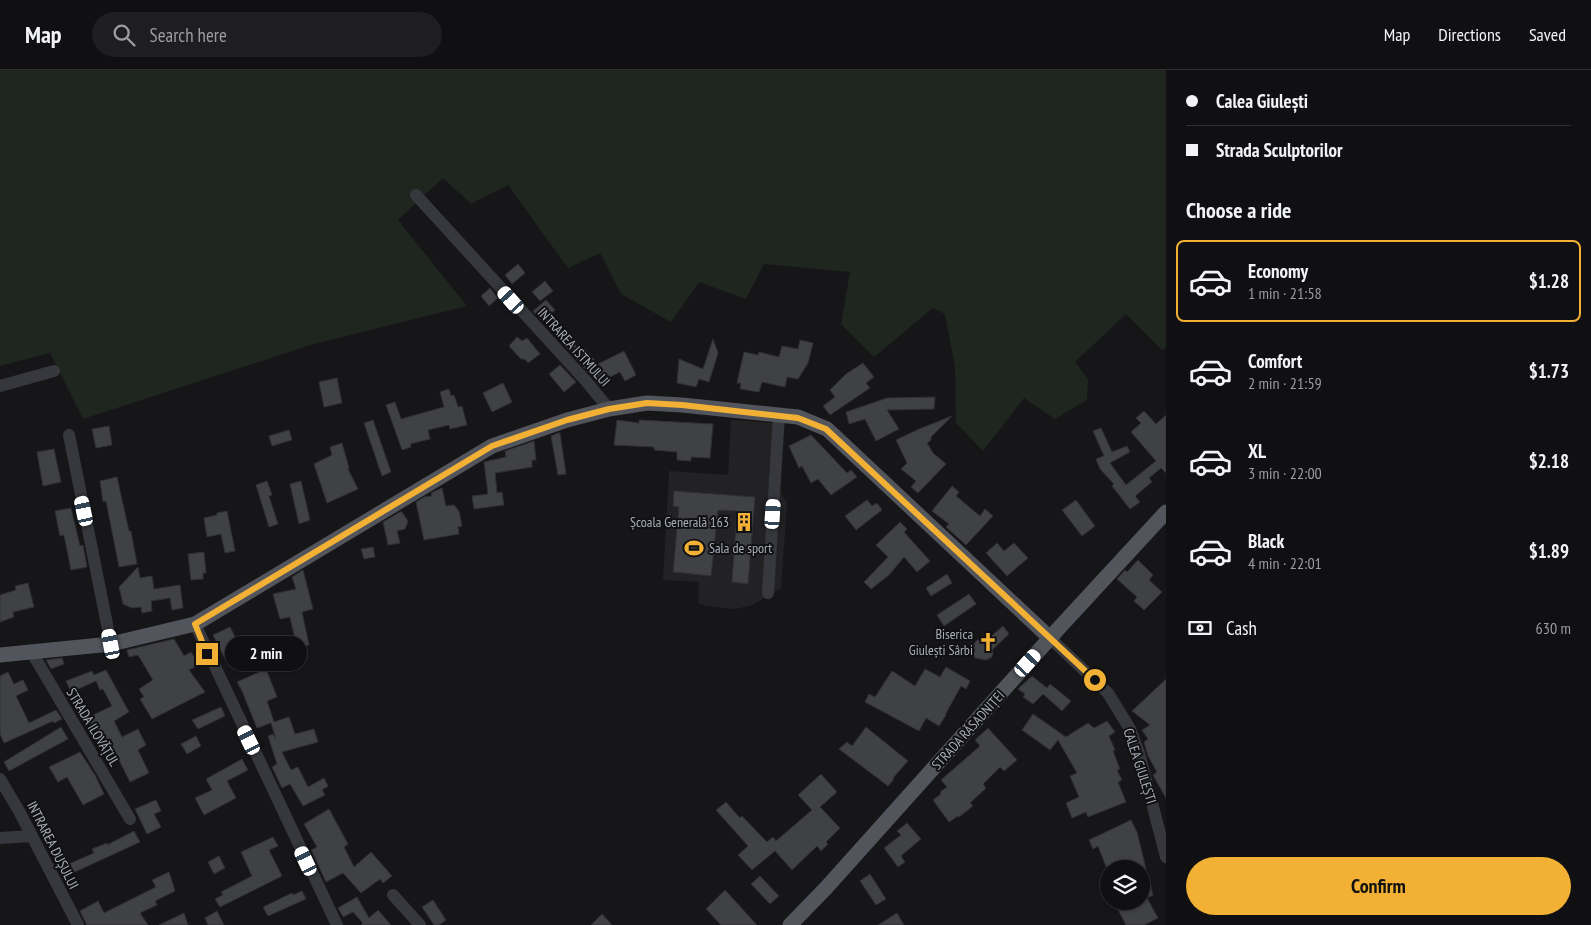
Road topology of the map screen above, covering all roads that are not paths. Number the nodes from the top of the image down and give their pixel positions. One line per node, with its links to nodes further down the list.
1 (416, 195): 4 (street, INTRAREA ISTMULUI)
2 (54, 371): 3 (street)
3 (0, 386)
4 (609, 409): 5 (main road, CALEA GIULEȘTI); 9 (main road, CALEA GIULEȘTI)
5 (779, 415): 8 (street); 10 (main road, CALEA GIULEȘTI)
6 (69, 435): 11 (street)
7 (1166, 512): 10 (main road, STRADA RĂSADNIȚEI)
8 (768, 593)
9 (195, 624): 11 (main road, CALEA GIULEȘTI); 21 (street)
10 (1050, 638): 18 (street, CALEA GIULEȘTI); 23 (main road, STRADA RĂSADNIȚEI)
11 (111, 644): 12 (main road, CALEA GIULEȘTI)
12 (31, 651): 13 (main road, CALEA GIULEȘTI); 15 (street, STRADA ILOVĂȚUL)
13 (0, 655)
14 (0, 779): 16 (street, INTRAREA DUȘULUI)
15 (130, 819)
16 (32, 836): 17 (street); 20 (street, INTRAREA DUȘULUI)
17 (0, 838)
18 (1166, 856)
19 (393, 895): 22 (street)
20 (78, 925)
21 (337, 925)
22 (420, 925)
23 (790, 925)

